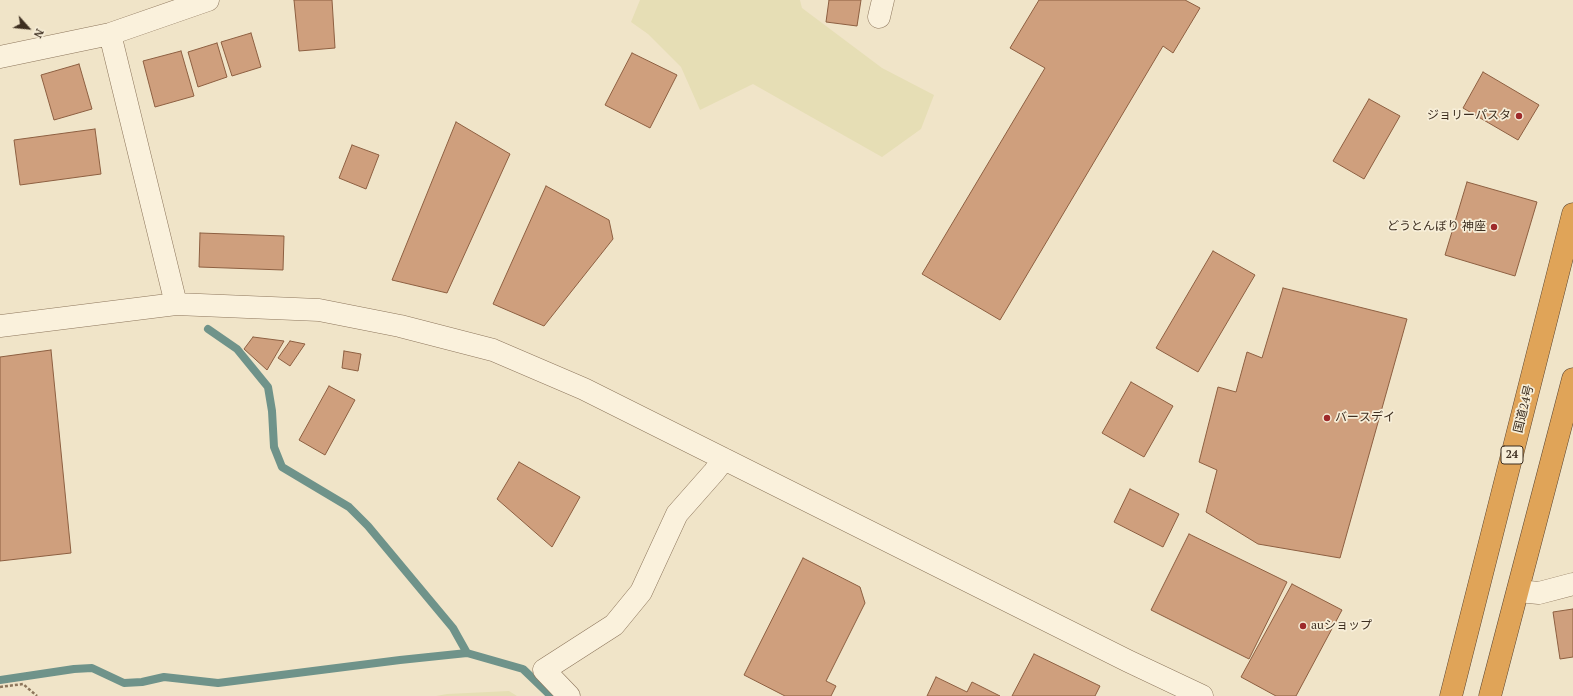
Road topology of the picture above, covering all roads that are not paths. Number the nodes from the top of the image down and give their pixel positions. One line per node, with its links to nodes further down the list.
1 (208, 0): 2 (street)
2 (110, 34): 3 (street); 5 (street)
3 (0, 57)
4 (1573, 214): 13 (highway, 国道24号 / 24)
5 (176, 304): 6 (street); 8 (street)
6 (0, 326)
7 (1573, 379): 10 (highway)
8 (724, 459): 11 (street); 12 (street)
9 (1573, 584): 10 (street)
10 (1518, 592): 14 (highway)
11 (569, 696)
12 (1202, 696)
13 (1451, 696)
14 (1490, 696)

